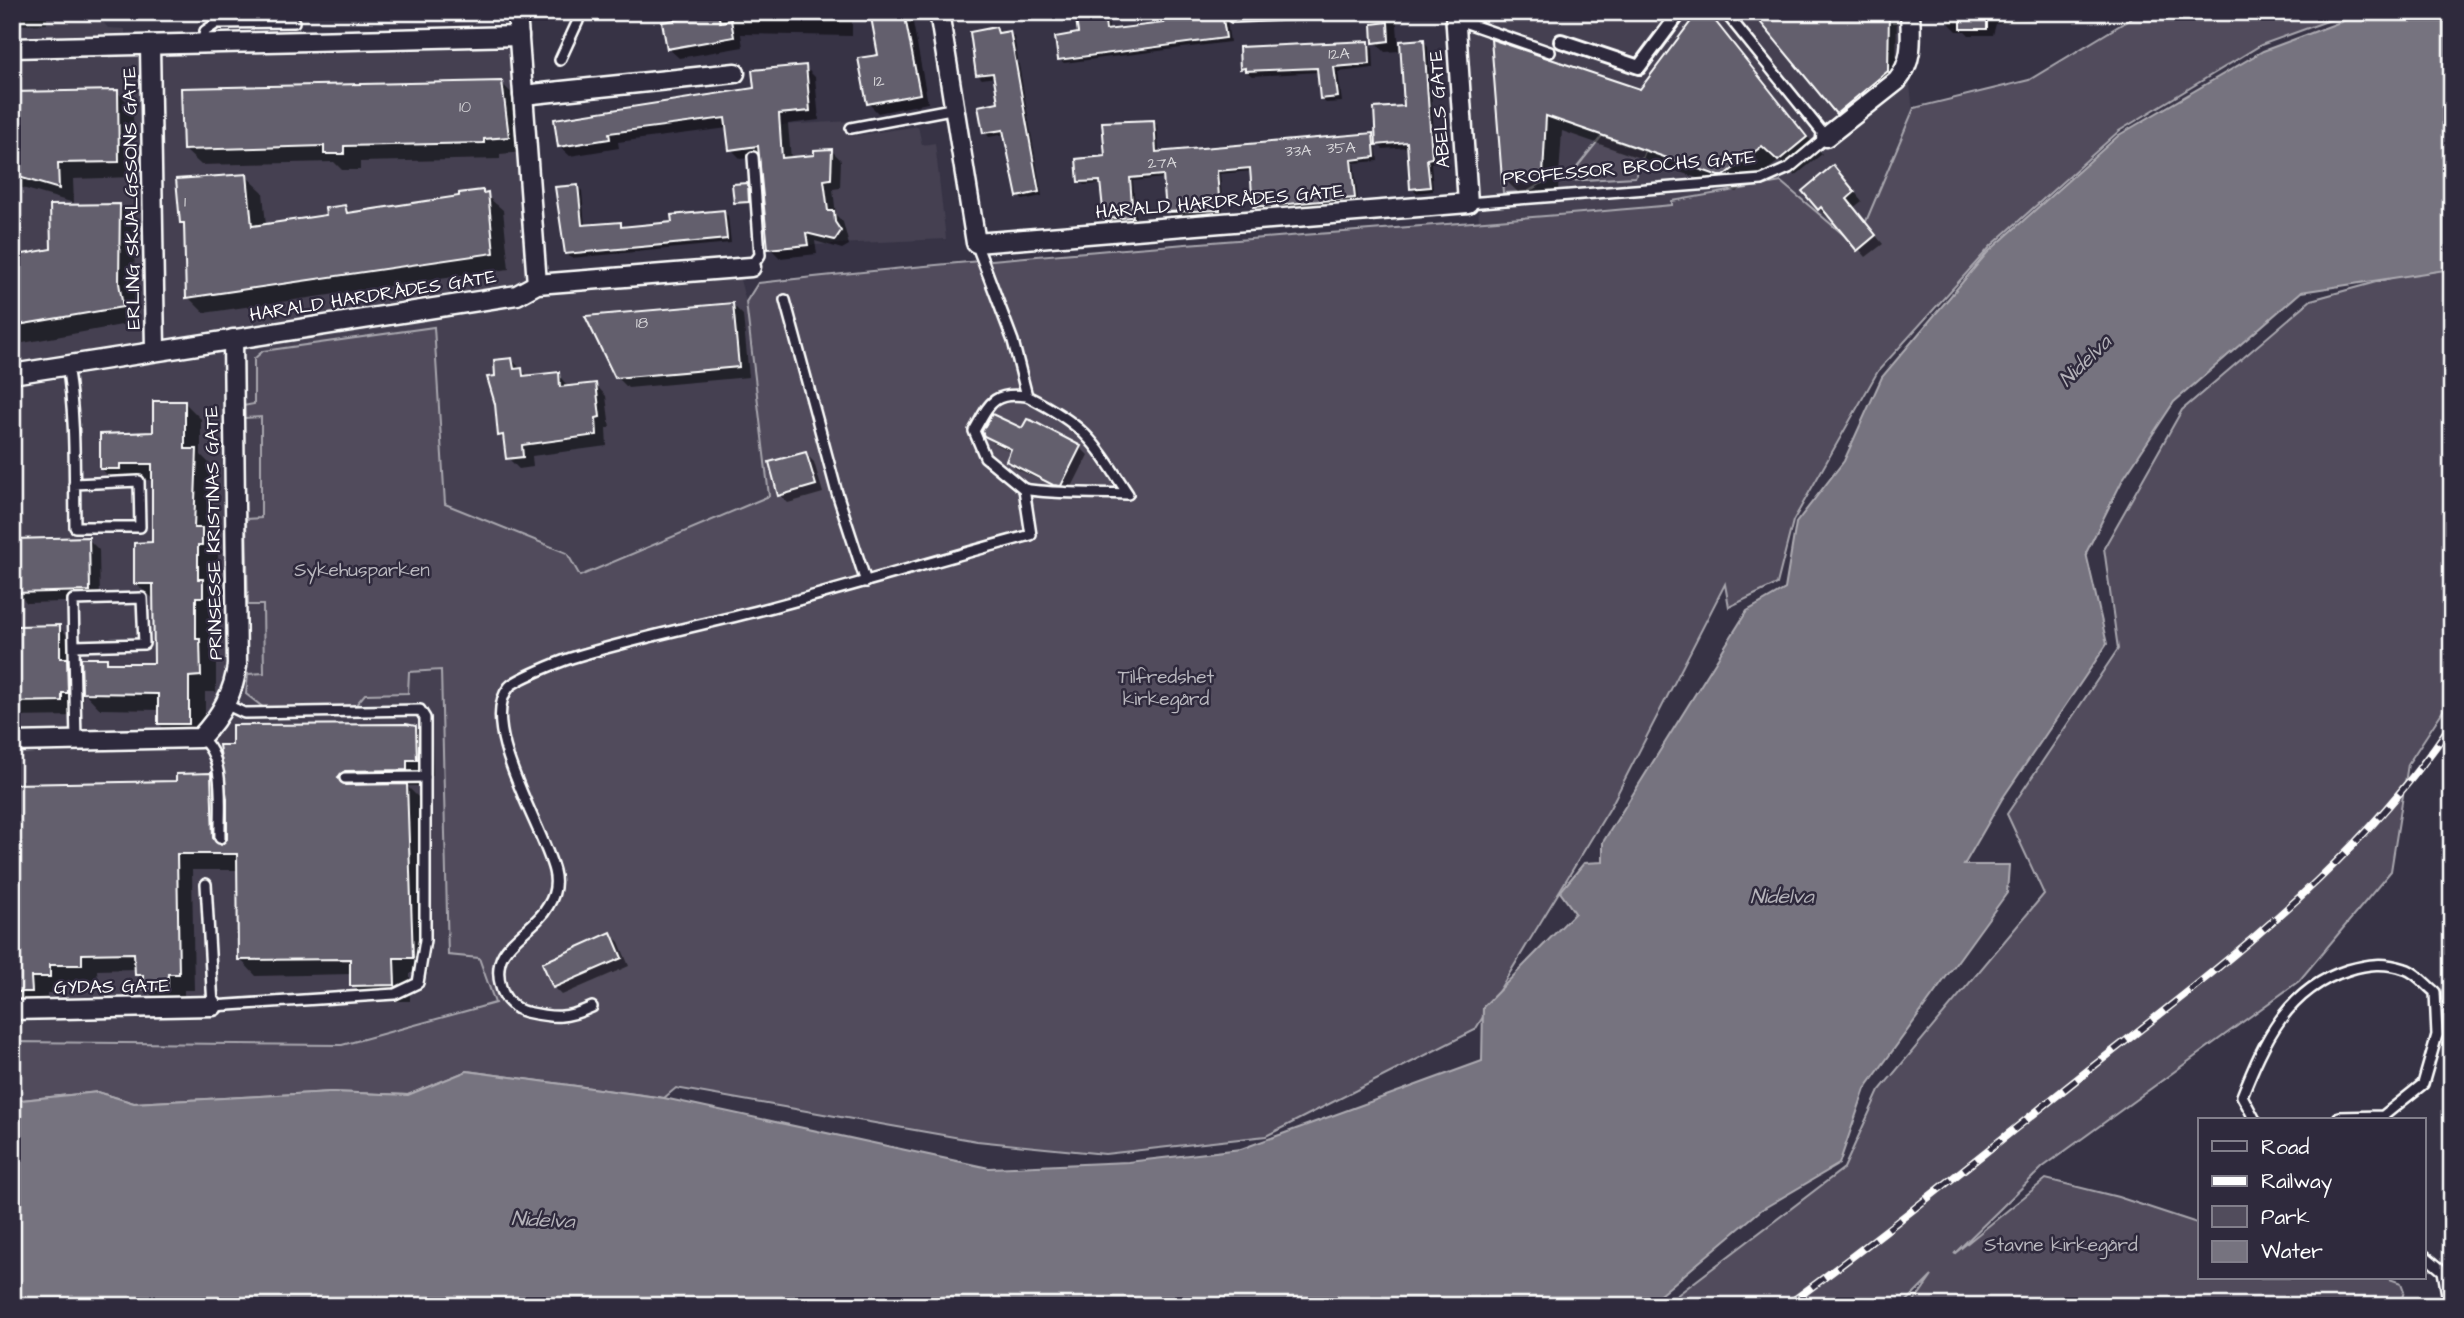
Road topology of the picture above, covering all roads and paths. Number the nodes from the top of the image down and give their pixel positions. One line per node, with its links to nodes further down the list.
1 (517, 12): 12 (street)
2 (579, 12): 18 (lane)
3 (939, 12): 21 (street)
4 (1355, 12): 8 (lane)
5 (1679, 12): 13 (street)
6 (1725, 12): 23 (lane)
7 (1910, 12): 23 (street, PROFESSOR BROCHS GATE)
8 (1297, 14): 10 (lane)
9 (1455, 16): 17 (lane); 25 (street, ABELS GATE)
10 (1233, 17)
11 (294, 22): 14 (lane)
12 (519, 36): 14 (street); 20 (street)
13 (1561, 41)
14 (202, 44): 15 (street)
15 (150, 45): 16 (street); 31 (street, ERLING SKJALGSSONS GATE)
16 (12, 48)
17 (1550, 52)
18 (560, 60)
19 (735, 73): 20 (street)
20 (523, 95): 28 (street)
21 (956, 108): 22 (lane); 26 (street)
22 (852, 128)
23 (1826, 137): 25 (lane, PROFESSOR BROCHS GATE)
24 (753, 156): 27 (lane, HARALD HARDRÅDES GATE)
25 (1468, 203): 26 (street, HARALD HARDRÅDES GATE)
26 (976, 243): 34 (lane)
27 (751, 267): 28 (street, HARALD HARDRÅDES GATE)
28 (537, 284): 30 (street, HARALD HARDRÅDES GATE)
29 (785, 300): 37 (lane)
30 (233, 339): 31 (street, HARALD HARDRÅDES GATE); 39 (street, PRINSESSE KRISTINAS GATE)
31 (155, 350): 32 (street, HARALD HARDRÅDES GATE)
32 (67, 365): 33 (street, HARALD HARDRÅDES GATE); 35 (lane)
33 (12, 374)
34 (1027, 396): 36 (lane); 36 (lane)
35 (74, 484): 35 (lane)
36 (1024, 489): 37 (lane)
37 (866, 582): 48 (lane)
38 (74, 646): 38 (lane); 41 (lane)
39 (225, 704): 40 (street, PRINSESSE KRISTINAS GATE); 43 (lane)
40 (200, 738): 41 (street); 45 (lane)
41 (76, 741): 42 (street)
42 (12, 742)
43 (425, 777): 44 (lane); 47 (lane)
44 (345, 778)
45 (220, 838)
46 (206, 884): 47 (lane)
47 (213, 1006): 49 (street, GYDAS GATE)
48 (592, 1007)
49 (12, 1010)
50 (2254, 1118): 51 (lane)
51 (2338, 1118)
52 (2426, 1257): 53 (lane)
53 (2449, 1306)

